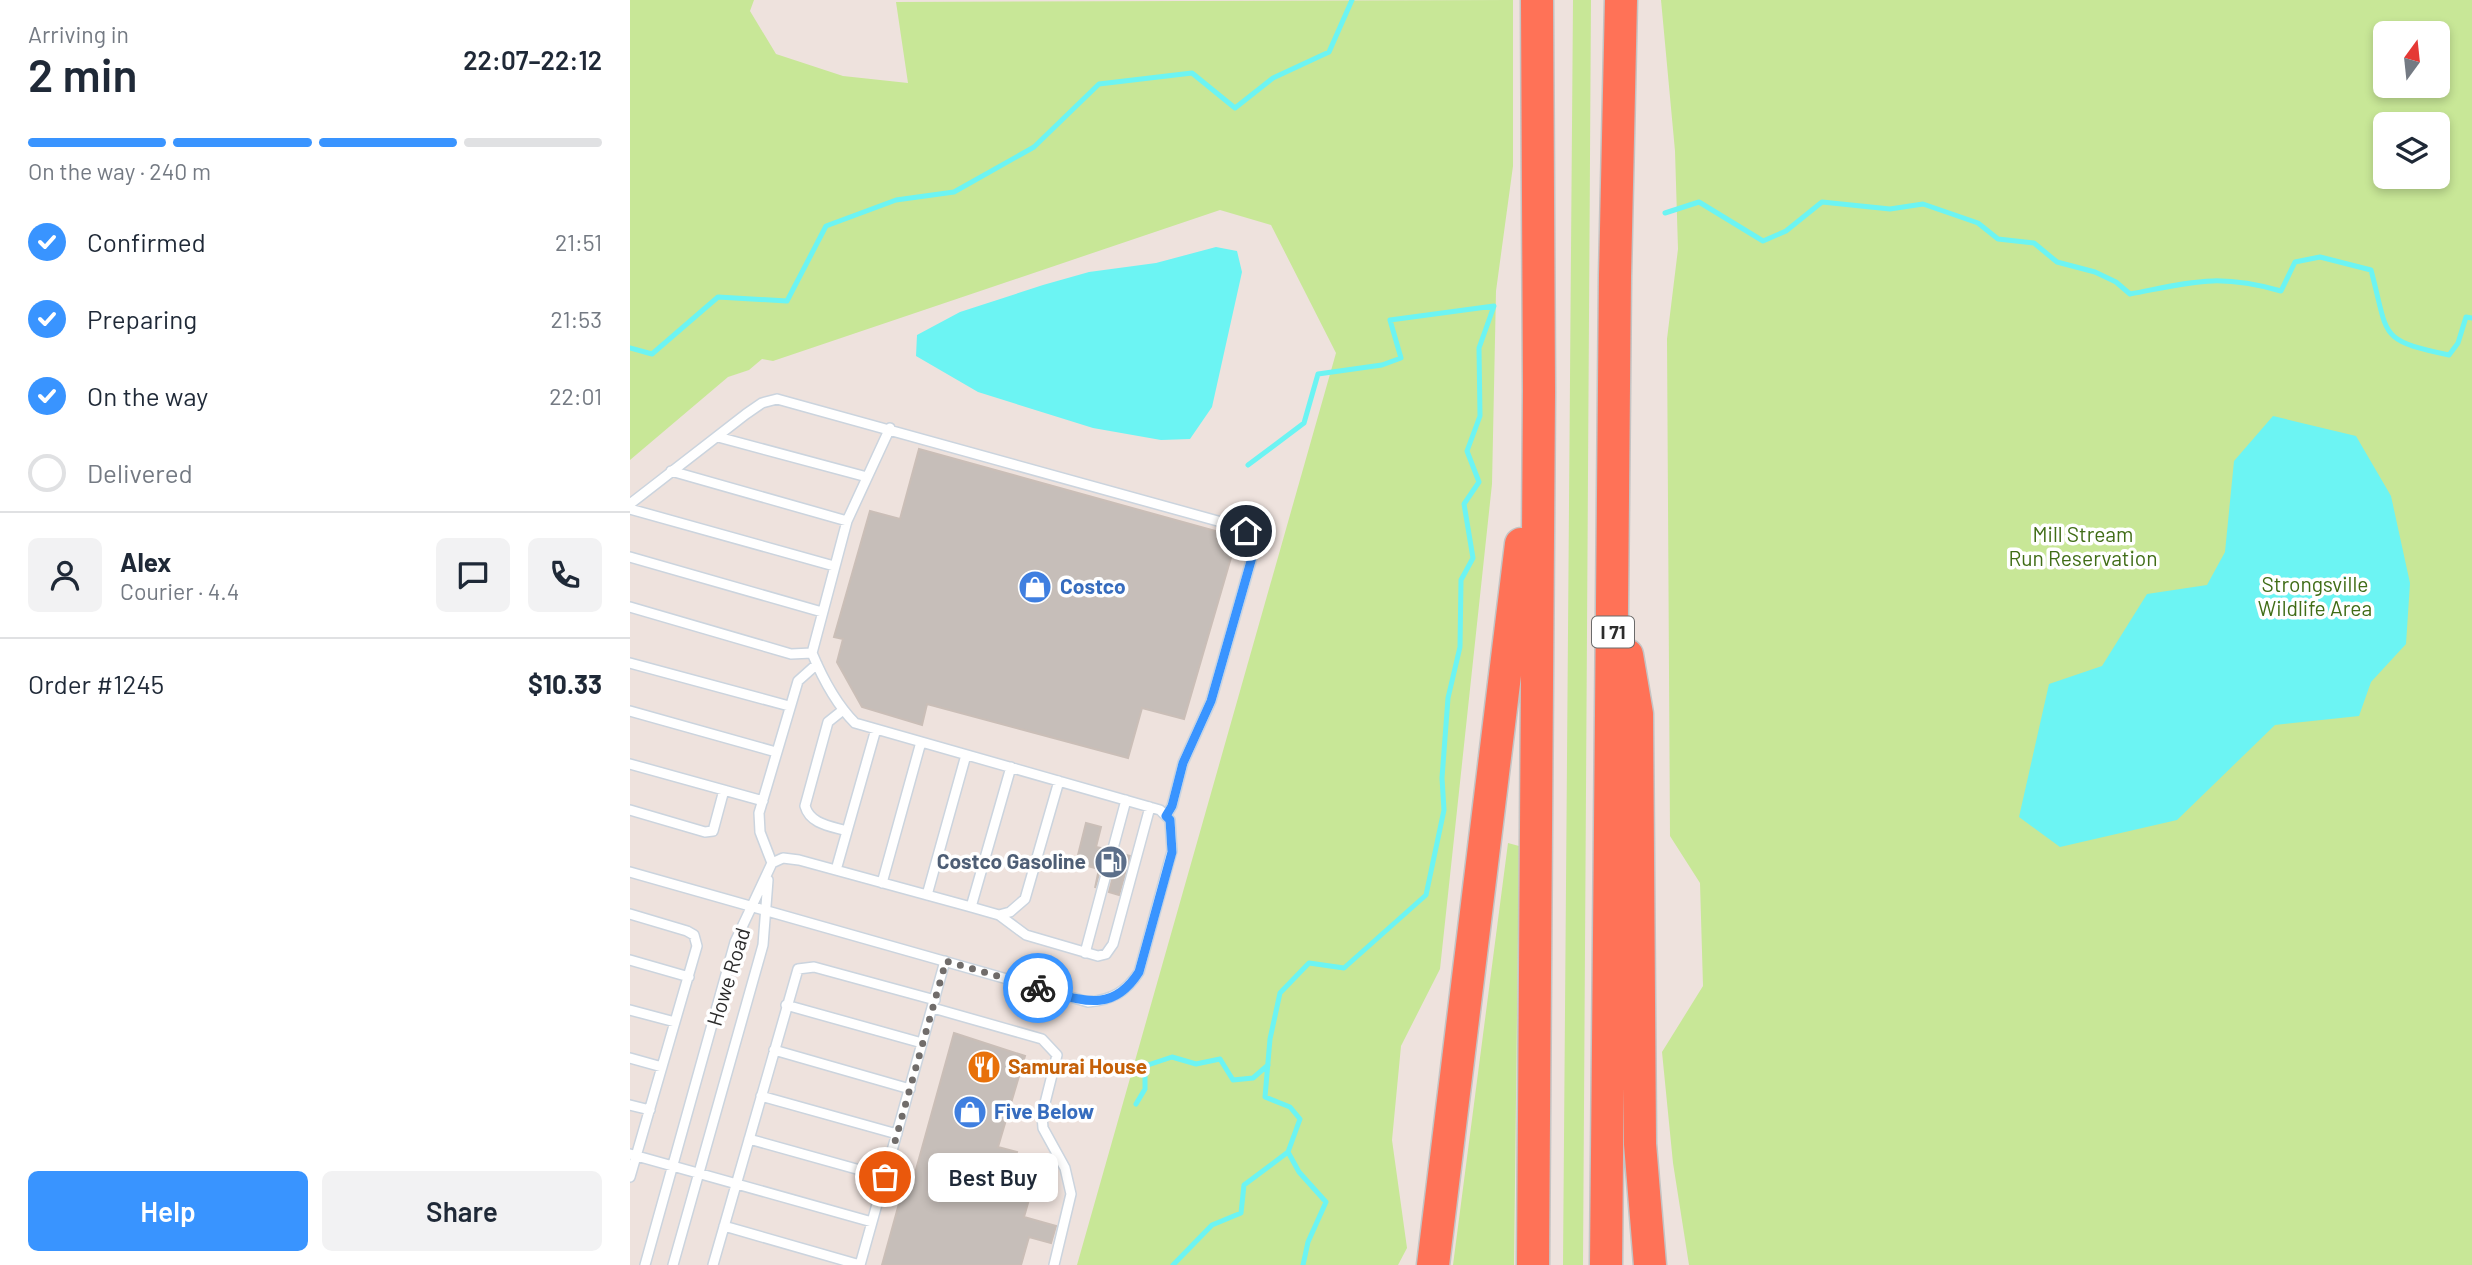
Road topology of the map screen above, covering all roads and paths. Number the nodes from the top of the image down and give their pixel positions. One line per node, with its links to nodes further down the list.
1 (1537, 0): 3 (highway)
2 (1621, 0): 13 (highway, I 71)
3 (1539, 391): 77 (highway); 78 (highway)
4 (890, 428): 5 (lane); 7 (lane); 33 (lane)
5 (718, 437): 6 (lane); 7 (lane)
6 (671, 471): 8 (lane); 9 (lane)
7 (867, 477): 9 (lane)
8 (630, 506): 11 (lane)
9 (847, 521): 11 (lane)
10 (630, 557): 14 (lane)
11 (834, 566): 14 (lane)
12 (630, 607): 15 (lane)
13 (1613, 607): 79 (highway, I 71); 80 (highway)
14 (822, 612): 15 (lane)
15 (812, 653): 17 (lane)
16 (630, 663): 18 (lane)
17 (817, 664): 18 (lane); 19 (lane)
18 (789, 706): 23 (lane)
19 (843, 710): 21 (lane); 34 (lane)
20 (630, 711): 23 (lane)
21 (876, 729): 22 (lane); 34 (lane)
22 (921, 742): 24 (lane); 39 (lane)
23 (776, 752): 30 (lane)
24 (966, 755): 26 (lane); 40 (lane)
25 (630, 764): 28 (lane)
26 (1011, 768): 27 (lane); 42 (lane)
27 (1059, 781): 29 (lane); 45 (lane)
28 (724, 790): 30 (lane); 32 (lane)
29 (1126, 800): 31 (lane); 46 (lane)
30 (763, 801): 35 (lane)
31 (1150, 807): 33 (lane); 46 (lane)
32 (630, 810)
33 (1166, 816): 48 (lane)
34 (847, 831): 36 (lane)
35 (772, 863): 36 (lane); 38 (lane)
36 (835, 870): 39 (lane)
37 (630, 872): 41 (lane)
38 (768, 876): 41 (lane, Howe Road); 43 (lane, Howe Road)
39 (882, 883): 40 (lane)
40 (927, 895): 42 (lane)
41 (753, 907): 43 (lane); 65 (lane, Howe Road)
42 (971, 907): 45 (lane)
43 (766, 911): 48 (lane); 66 (lane, Howe Road)
44 (630, 914): 49 (lane)
45 (999, 915): 46 (lane)
46 (1085, 953)
47 (630, 960): 49 (lane)
48 (946, 961): 50 (lane)
49 (689, 977): 53 (lane)
50 (934, 1004): 51 (lane); 54 (lane); 76 (lane)
51 (786, 1005): 54 (lane); 55 (lane)
52 (630, 1010): 53 (lane)
53 (675, 1022): 57 (lane)
54 (922, 1043): 58 (lane)
55 (774, 1050): 58 (lane); 59 (lane)
56 (630, 1058): 57 (lane)
57 (662, 1067): 61 (lane)
58 (910, 1089): 62 (lane)
59 (761, 1096): 62 (lane); 63 (lane)
60 (630, 1105): 61 (lane)
61 (650, 1110): 64 (lane)
62 (897, 1134): 68 (lane)
63 (749, 1139): 68 (lane); 69 (lane)
64 (633, 1154): 65 (lane); 67 (lane)
65 (673, 1165): 66 (lane); 72 (lane, Howe Road)
66 (699, 1173): 69 (lane); 73 (lane, Howe Road)
67 (630, 1177)
68 (885, 1177): 70 (lane)
69 (736, 1182): 70 (lane); 71 (lane)
70 (872, 1222): 75 (lane)
71 (724, 1226): 74 (lane); 75 (lane)
72 (645, 1265)
73 (673, 1265)
74 (713, 1265)
75 (860, 1265)
76 (1054, 1265)
77 (1433, 1265)
78 (1533, 1265)
79 (1606, 1265)
80 (1650, 1265)

